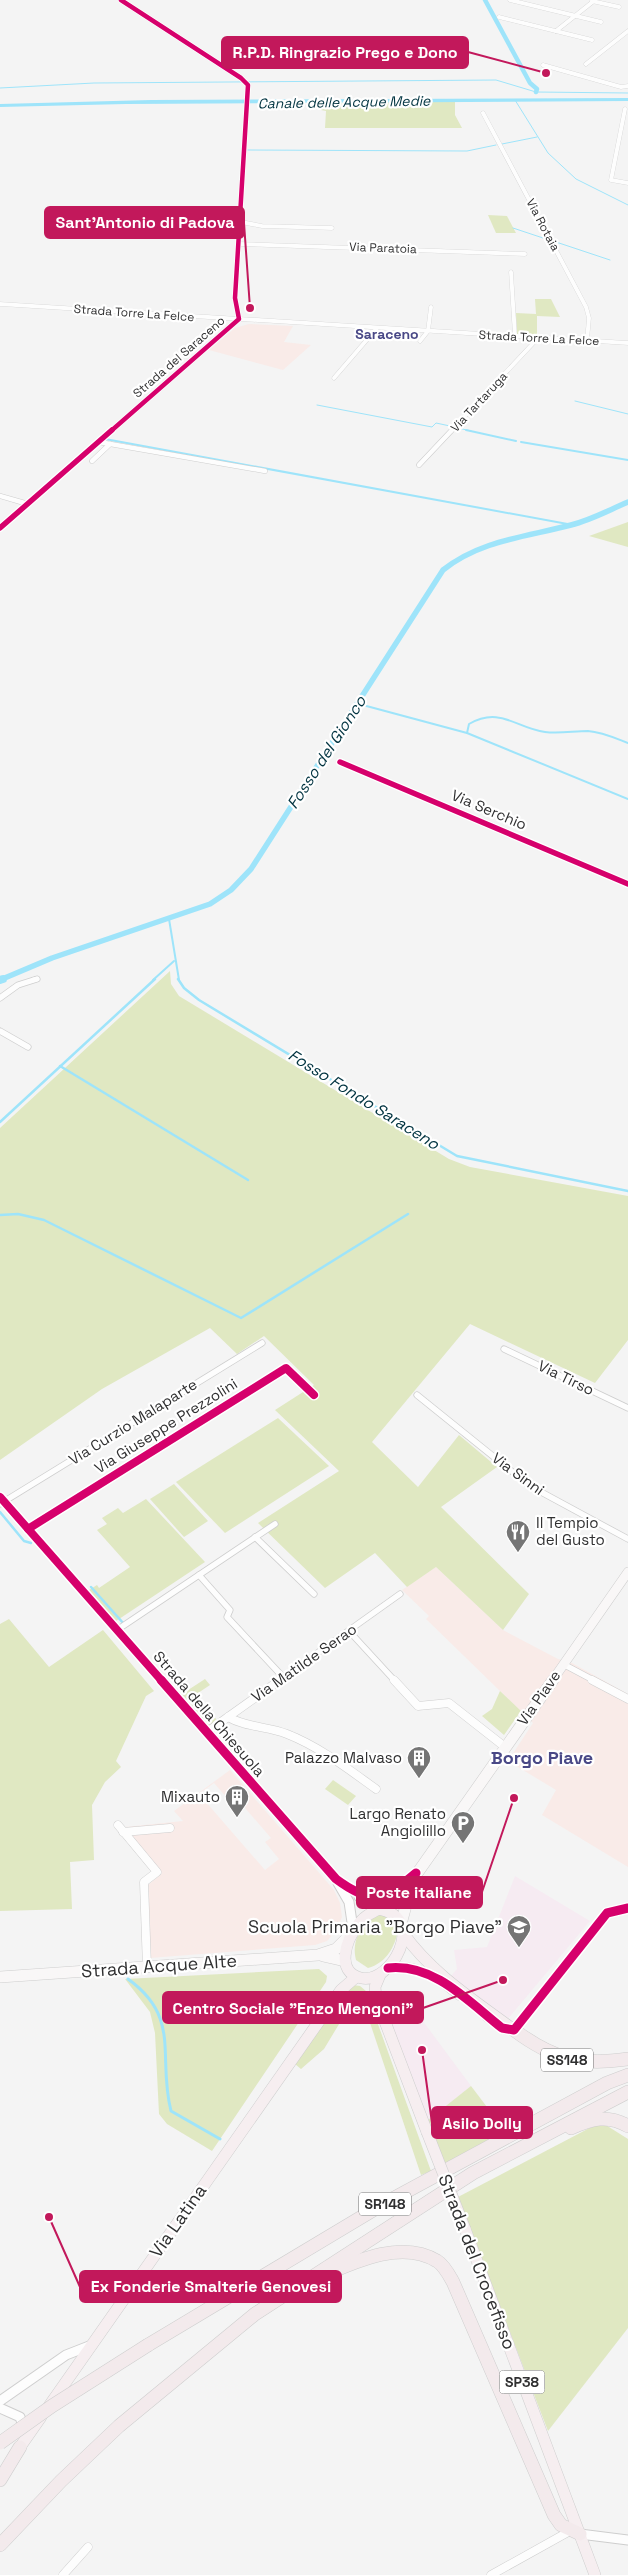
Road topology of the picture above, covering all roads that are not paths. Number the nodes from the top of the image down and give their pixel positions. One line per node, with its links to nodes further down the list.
1 (121, 0): 17 (street, Strada del Saraceno)
2 (510, 0): 5 (street)
3 (592, 0): 4 (street); 5 (street)
4 (619, 7)
5 (575, 16): 7 (street); 9 (street)
6 (499, 17): 9 (street)
7 (601, 22)
8 (628, 30): 11 (street)
9 (556, 31): 10 (street)
10 (592, 40)
11 (586, 64)
12 (543, 65): 13 (street)
13 (628, 86)
14 (625, 109): 16 (street)
15 (483, 113): 29 (street, Via Rotaia)
16 (628, 183)
17 (241, 222): 18 (street); 19 (street, Strada del Saraceno)
18 (332, 228)
19 (240, 244): 20 (street, Via Paratoia); 24 (street, Strada del Saraceno)
20 (525, 254)
21 (511, 272): 27 (street)
22 (0, 304): 24 (street, Strada Torre La Felce)
23 (432, 307): 26 (street)
24 (239, 319): 25 (street, Strada Torre La Felce); 33 (street, Strada del Saraceno)
25 (377, 328): 26 (street, Strada Torre La Felce); 32 (street)
26 (428, 331): 27 (street, Strada Torre La Felce); 30 (street)
27 (515, 336): 28 (street, Strada Torre La Felce)
28 (538, 338): 29 (street, Strada Torre La Felce); 36 (street, Via Tartaruga)
29 (587, 340): 31 (street, Strada Torre La Felce)
30 (420, 341)
31 (628, 343)
32 (334, 378)
33 (99, 442): 34 (street); 39 (street, Strada del Saraceno)
34 (110, 444): 35 (street); 37 (street)
35 (92, 461)
36 (419, 465)
37 (265, 471)
38 (0, 496): 39 (street)
39 (28, 504): 40 (street, Strada del Saraceno)
40 (0, 528)
41 (340, 762): 42 (street, Via Serchio)
42 (628, 884)
43 (37, 979): 44 (street)
44 (0, 998)
45 (0, 1031): 46 (street)
46 (28, 1047)
47 (262, 1343): 52 (street, Via Curzio Malaparte)
48 (504, 1349): 51 (street, Via Tirso)
49 (417, 1395): 56 (street, Via Sinni)
50 (314, 1396): 54 (street, Via Giuseppe Prezzolini)
51 (628, 1408)
52 (1, 1501): 54 (street, Strada della Chiesuola)
53 (274, 1524): 55 (street)
54 (28, 1529): 61 (street, Strada della Chiesuola)
55 (256, 1537): 58 (street); 59 (street)
56 (628, 1539)
57 (628, 1572): 63 (main road, Via Piave)
58 (199, 1575): 61 (street); 64 (street)
59 (314, 1594)
60 (400, 1594): 62 (street, Via Matilde Serao)
61 (117, 1630): 67 (street, Strada della Chiesuola)
62 (349, 1631): 64 (street, Via Matilde Serao); 68 (street)
63 (563, 1664): 65 (street); 68 (main road, Via Piave)
64 (283, 1678): 66 (street, Via Matilde Serao)
65 (628, 1699)
66 (228, 1717): 67 (street, Via Matilde Serao); 69 (street)
67 (207, 1732): 74 (street, Strada della Chiesuola)
68 (505, 1747): 73 (main road, Via Piave)
69 (376, 1788)
70 (118, 1825): 72 (street)
71 (170, 1828): 72 (street)
72 (123, 1832): 82 (street)
73 (416, 1873): 75 (street); 77 (main road, Via Piave); 78 (main road, Via Piave)
74 (336, 1879): 75 (street, Strada della Chiesuola); 79 (street, Strada della Chiesuola)
75 (355, 1894): 77 (street, Strada della Chiesuola)
76 (628, 1908): 88 (street)
77 (382, 1909): 78 (main road); 79 (main road)
78 (402, 1928): 83 (main road); 88 (main road)
79 (351, 1933): 80 (main road, Strada Acque Alte); 81 (main road)
80 (318, 1955): 81 (main road, Strada Acque Alte); 82 (main road, Strada Acque Alte)
81 (346, 1964): 85 (main road); 86 (main road, Via Latina)
82 (147, 1967): 84 (main road, Strada Acque Alte)
83 (384, 1972): 85 (main road); 87 (main road, Strada del Crocefisso); 88 (street)
84 (0, 1977)
85 (360, 1978): 86 (main road, Via Latina); 87 (main road, Strada del Crocefisso / SP38)
86 (337, 1996): 96 (main road, Via Latina)
87 (379, 2005): 93 (main road, Strada del Crocefisso / SP38)
88 (514, 2030): 89 (highway, SS148)
89 (628, 2059)
90 (628, 2074): 99 (highway, SR148, bridge)
91 (628, 2092): 94 (highway, SR148)
92 (628, 2126): 94 (highway)
93 (427, 2132): 103 (main road, Strada del Crocefisso / SP38, bridge)
94 (528, 2142): 95 (highway, SR148)
95 (291, 2289): 103 (highway); 105 (highway, SR148)
96 (89, 2346): 97 (street); 100 (main road, Via Latina)
97 (0, 2401)
98 (0, 2408): 100 (street)
99 (0, 2443)
100 (20, 2447): 101 (highway); 102 (highway)
101 (0, 2469)
102 (0, 2480)
103 (575, 2532): 104 (street); 108 (street); 109 (main road, Strada del Crocefisso / SP38)
104 (628, 2540)
105 (0, 2545)
106 (88, 2547): 107 (street)
107 (63, 2575)
108 (491, 2575)
109 (595, 2575)

